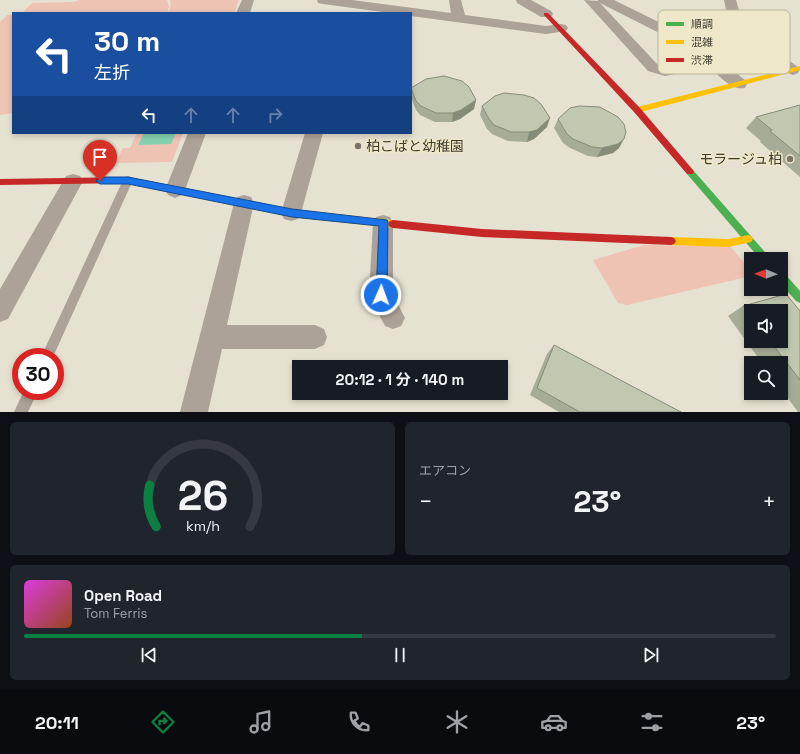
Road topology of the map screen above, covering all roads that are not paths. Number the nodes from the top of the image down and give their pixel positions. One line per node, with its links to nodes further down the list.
1 (248, 0): 10 (street)
2 (323, 0): 8 (street)
3 (455, 0): 14 (street)
4 (522, 0): 13 (street)
5 (590, 0): 17 (street)
6 (604, 0): 15 (street)
7 (730, 0): 9 (street)
8 (336, 5): 11 (street)
9 (732, 10)
10 (243, 12)
11 (398, 12)
12 (412, 14): 14 (street)
13 (546, 14): 16 (street)
14 (459, 19): 16 (street)
15 (658, 27)
16 (561, 28): 21 (street)
17 (658, 69)
18 (727, 74): 20 (street)
19 (777, 74): 20 (street)
20 (739, 84): 21 (street)
21 (637, 110): 31 (street)
22 (197, 134): 27 (street)
23 (314, 134): 29 (street)
24 (128, 180): 25 (street); 27 (street); 39 (lane)
25 (73, 181): 26 (street); 35 (street)
26 (0, 182)
27 (175, 190): 28 (street)
28 (244, 203): 29 (street); 37 (street)
29 (292, 213): 30 (street)
30 (383, 222): 31 (street); 36 (street)
31 (748, 239): 32 (street)
32 (760, 252)
33 (788, 285): 34 (street)
34 (800, 298)
35 (0, 310)
36 (393, 318)
37 (212, 337): 38 (street); 42 (street)
38 (315, 337)
39 (51, 348)
40 (27, 400): 41 (lane)
41 (21, 412)
42 (194, 412)

